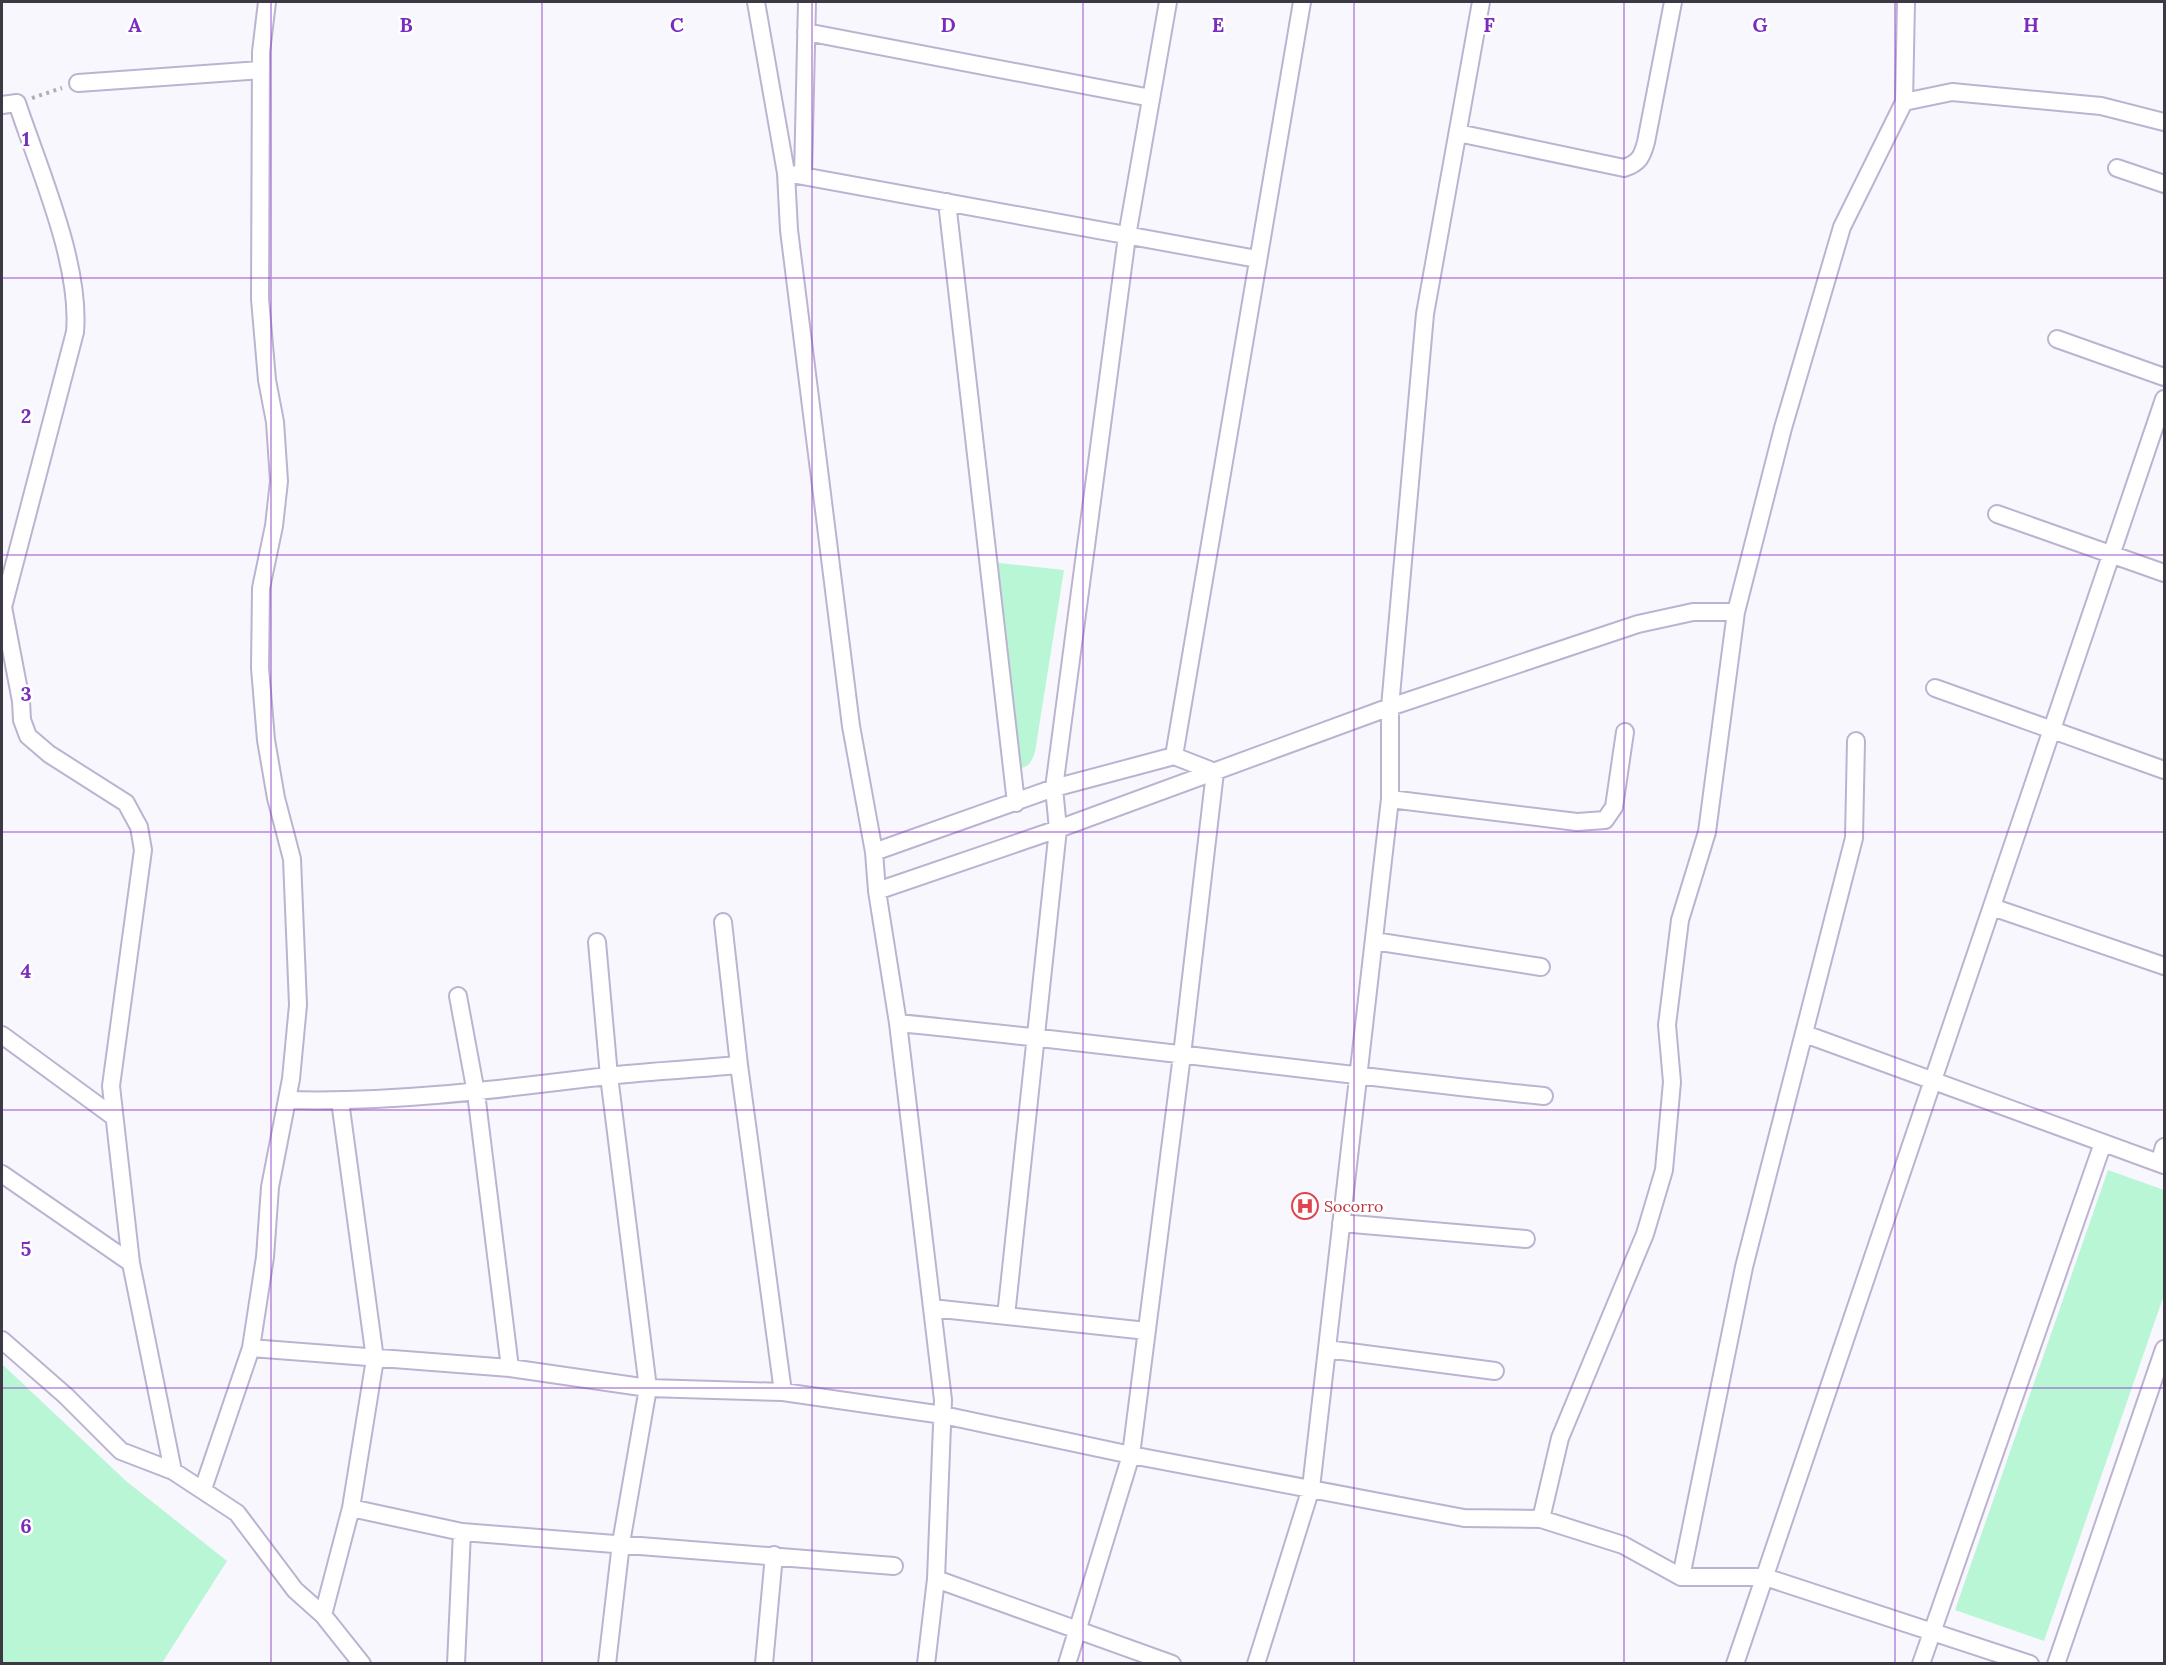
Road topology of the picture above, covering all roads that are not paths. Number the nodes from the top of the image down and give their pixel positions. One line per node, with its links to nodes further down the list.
1 (267, 2): 10 (street)
2 (756, 2): 18 (street)
3 (807, 2): 9 (street)
4 (1168, 2): 12 (street)
5 (1302, 2): 23 (street)
6 (1481, 2): 16 (street)
7 (1673, 2): 16 (street)
8 (1906, 2): 13 (street)
9 (806, 32): 12 (street); 19 (street)
10 (261, 70): 11 (street); 64 (street)
11 (78, 83)
12 (1151, 98): 22 (street)
13 (1904, 102): 15 (street); 31 (street)
14 (9, 104): 30 (street)
15 (2164, 122)
16 (1458, 133): 33 (street)
17 (2117, 168): 20 (street)
18 (786, 173): 19 (street); 44 (street)
19 (803, 176): 21 (street)
20 (2164, 184)
21 (947, 202): 22 (street); 42 (street)
22 (1127, 236): 23 (street); 40 (street)
23 (1257, 259): 37 (street)
24 (2057, 339): 25 (street)
25 (2164, 377)
26 (2164, 399): 28 (street)
27 (1997, 514): 28 (street)
28 (2112, 554): 29 (street); 34 (street)
29 (2164, 573)
30 (2, 609): 66 (street)
31 (1736, 612): 33 (street); 91 (street)
32 (1935, 688): 34 (street)
33 (1390, 707): 39 (street); 41 (street)
34 (2053, 730): 38 (street); 46 (street)
35 (1625, 732): 41 (street)
36 (1856, 741): 54 (street)
37 (1174, 756): 39 (street); 40 (street)
38 (2164, 770)
39 (1215, 772): 43 (street); 57 (street)
40 (1053, 788): 42 (street); 43 (street)
41 (1390, 799): 48 (street)
42 (1016, 803): 44 (street)
43 (1058, 829): 45 (street); 56 (street)
44 (874, 852): 45 (street)
45 (877, 891): 53 (street)
46 (1992, 907): 50 (street); 61 (street)
47 (723, 922): 58 (street)
48 (1374, 941): 51 (street); 60 (street)
49 (597, 942): 59 (street)
50 (2164, 966)
51 (1541, 967)
52 (458, 996): 62 (street)
53 (898, 1023): 56 (street); 73 (street)
54 (1805, 1034): 61 (street); 96 (street)
55 (2, 1035): 66 (street)
56 (1036, 1036): 57 (street); 74 (street)
57 (1182, 1055): 60 (street); 75 (street)
58 (739, 1065): 59 (street); 84 (street)
59 (609, 1076): 62 (street); 83 (street)
60 (1358, 1077): 63 (street); 70 (street)
61 (1933, 1082): 67 (street); 97 (street)
62 (476, 1093): 65 (street); 81 (street)
63 (1544, 1096)
64 (288, 1100): 65 (street); 77 (street)
65 (340, 1101): 80 (street)
66 (114, 1117): 72 (street)
67 (2103, 1143): 68 (street); 101 (street)
68 (2163, 1158)
69 (2, 1174): 72 (street)
70 (1341, 1223): 71 (street); 78 (street)
71 (1526, 1239)
72 (131, 1263): 87 (street)
73 (932, 1308): 74 (street); 85 (street)
74 (1005, 1316): 75 (street)
75 (1147, 1331): 86 (street)
76 (2, 1340): 87 (street)
77 (251, 1348): 80 (street); 89 (street)
78 (1327, 1348): 82 (street); 88 (street)
79 (2164, 1349): 113 (street)
80 (375, 1359): 81 (street); 90 (street)
81 (510, 1368): 83 (street)
82 (1495, 1371)
83 (648, 1388): 84 (street); 93 (street)
84 (783, 1392): 85 (street)
85 (943, 1415): 86 (street); 98 (street)
86 (1131, 1455): 88 (street); 100 (street)
87 (173, 1470): 89 (street)
88 (1311, 1488): 91 (street); 109 (street)
89 (203, 1489): 99 (street)
90 (351, 1508): 92 (street); 99 (street)
91 (1541, 1519): 96 (street)
92 (462, 1532): 93 (street); 103 (street)
93 (621, 1543): 94 (street); 104 (street)
94 (774, 1555): 95 (street); 105 (street)
95 (894, 1566)
96 (1681, 1577): 97 (street)
97 (1765, 1577): 101 (street); 110 (street)
98 (936, 1579): 100 (street); 106 (street)
99 (323, 1615): 102 (street)
100 (1077, 1629): 107 (street); 108 (street)
101 (1932, 1632): 111 (street); 112 (street)
102 (362, 1664)
103 (456, 1664)
104 (607, 1664)
105 (764, 1664)
106 (926, 1664)
107 (1067, 1664)
108 (1172, 1664)
109 (1256, 1664)
110 (1736, 1664)
111 (1921, 1664)
112 (2030, 1664)
113 (2056, 1664)

